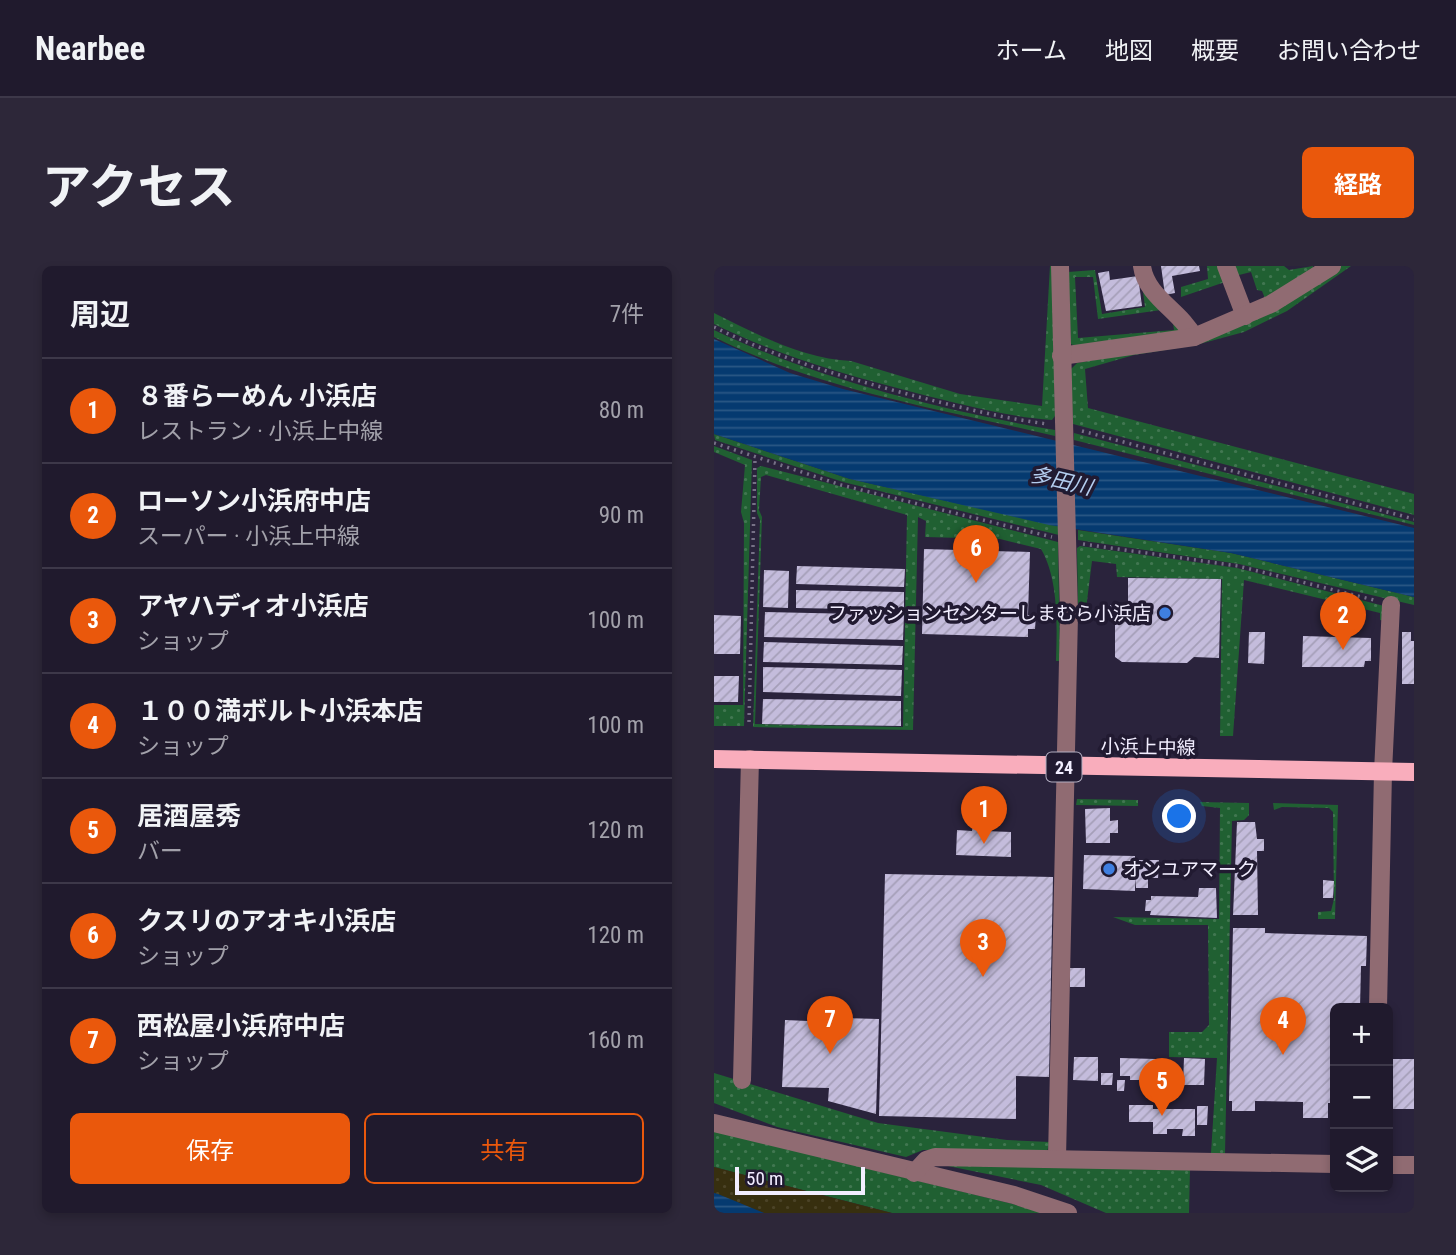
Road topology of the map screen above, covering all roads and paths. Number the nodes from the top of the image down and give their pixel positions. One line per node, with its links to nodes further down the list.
1 (1059, 266): 7 (street)
2 (1142, 266): 6 (street)
3 (1226, 266): 5 (street)
4 (1332, 266): 5 (street)
5 (1245, 316): 6 (street)
6 (1194, 337): 7 (street)
7 (1061, 356): 13 (street)
8 (755, 459): 10 (path)
9 (1391, 605): 14 (street)
10 (749, 722)
11 (714, 759): 12 (main road, 小浜上中線 / 24)
12 (750, 759): 13 (main road, 小浜上中線 / 24); 17 (street)
13 (1066, 767): 14 (main road, 小浜上中線 / 24); 19 (street)
14 (1383, 772): 15 (main road, 小浜上中線 / 24); 16 (street)
15 (1414, 772)
16 (1378, 1003)
17 (742, 1080)
18 (714, 1123): 23 (street)
19 (1057, 1158): 20 (street); 23 (street)
20 (1330, 1164)
21 (1393, 1165): 22 (street)
22 (1414, 1165)
23 (914, 1173): 24 (street)
24 (1068, 1213)

